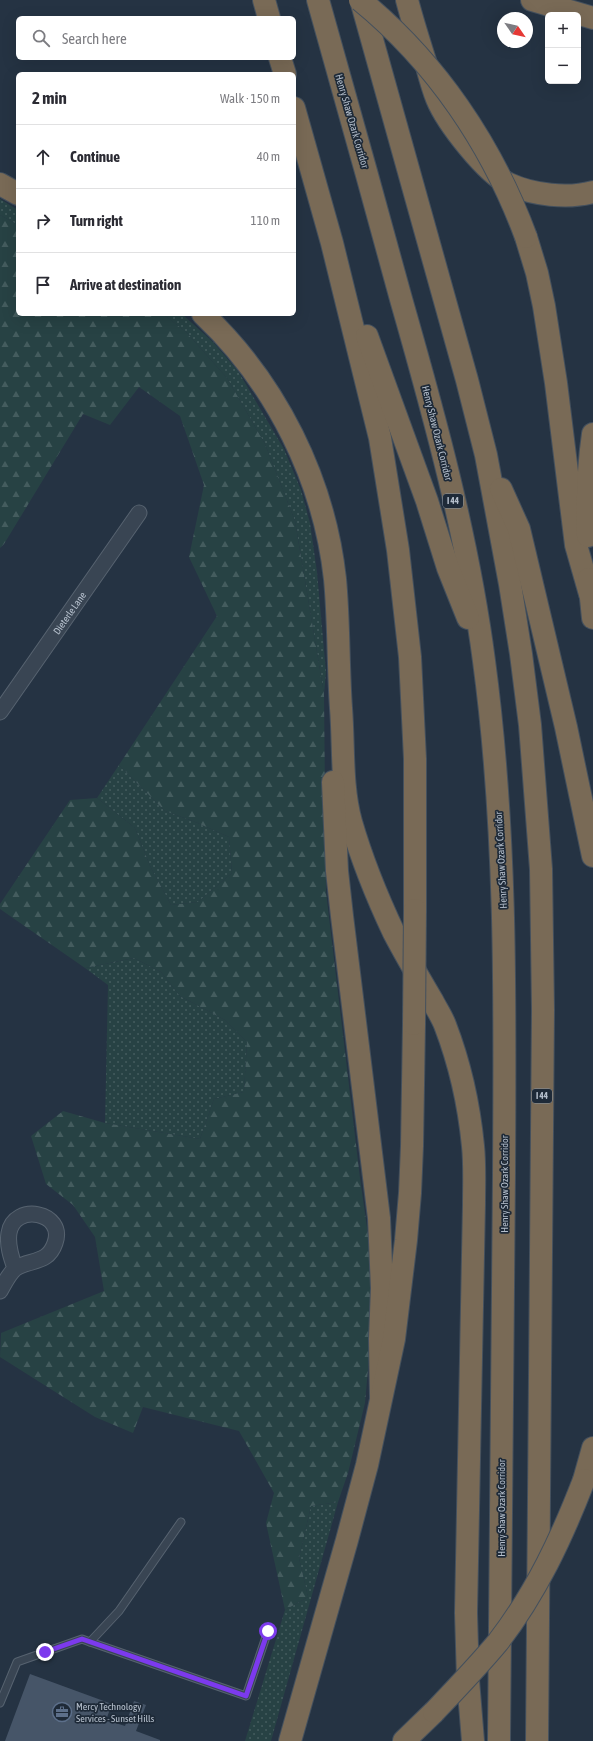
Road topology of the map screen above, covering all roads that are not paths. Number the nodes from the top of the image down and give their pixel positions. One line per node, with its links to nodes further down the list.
1 (264, 0): 6 (highway)
2 (318, 0): 21 (highway, Henry Shaw Ozark Corridor / I 44)
3 (361, 0): 17 (highway, I 44); 19 (highway, bridge)
4 (407, 0): 12 (highway)
5 (532, 0): 7 (highway)
6 (268, 16)
7 (593, 18)
8 (281, 60): 9 (highway)
9 (284, 72)
10 (296, 115): 14 (highway)
11 (0, 184): 13 (highway)
12 (593, 192)
13 (16, 193)
14 (332, 243): 21 (highway); 27 (highway, bridge)
15 (206, 316): 22 (highway)
16 (593, 434): 19 (highway)
17 (486, 455): 24 (highway); 37 (highway, I 44)
18 (139, 513): 23 (street, Dieterle Lane)
19 (590, 594): 20 (highway)
20 (593, 618)
21 (484, 659): 36 (highway, Henry Shaw Ozark Corridor / I 44)
22 (338, 666): 27 (highway); 35 (highway)
23 (0, 712)
24 (593, 856)
25 (15, 1268): 26 (street)
26 (0, 1290)
27 (381, 1397): 33 (highway)
28 (593, 1448): 34 (highway, bridge)
29 (181, 1522): 31 (lane)
30 (268, 1631): 31 (lane)
31 (90, 1642): 32 (lane)
32 (0, 1703)
33 (290, 1741)
34 (404, 1741)
35 (474, 1741)
36 (499, 1741)
37 (537, 1741)

